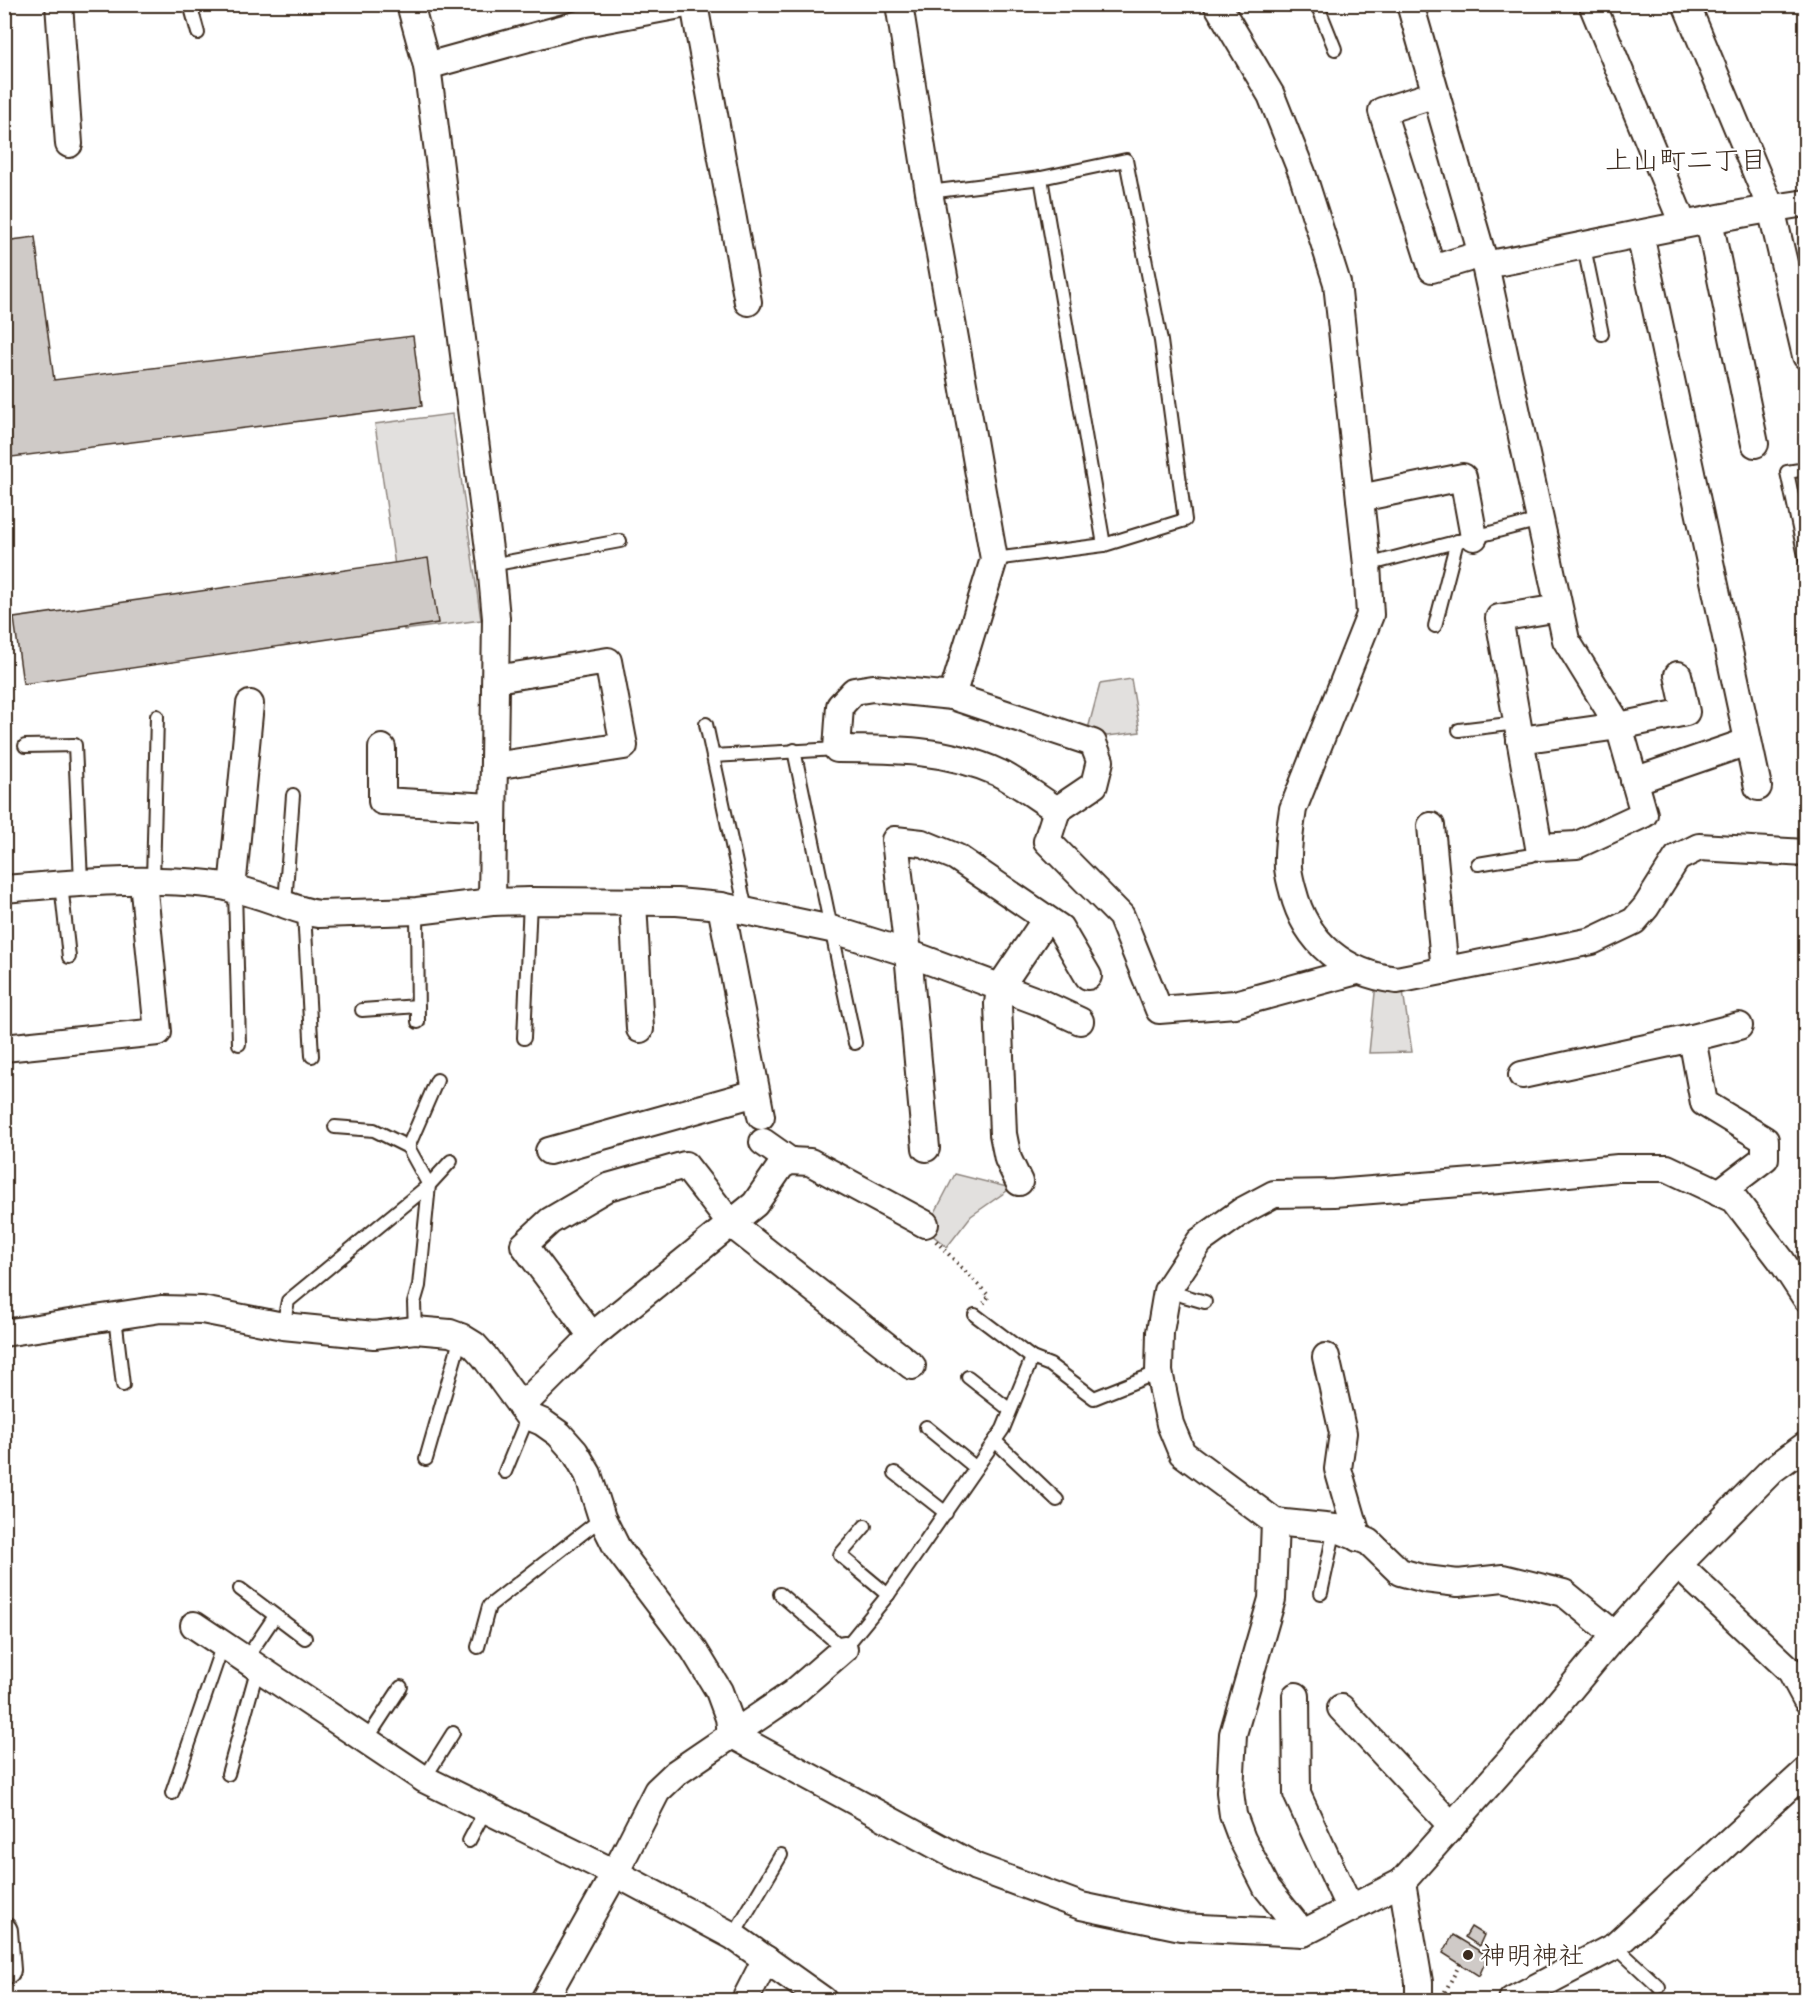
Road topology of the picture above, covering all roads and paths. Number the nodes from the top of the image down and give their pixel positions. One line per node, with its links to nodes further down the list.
1 (59, 4): 16 (street)
2 (190, 4): 12 (lane)
3 (410, 4): 14 (street)
4 (686, 4): 14 (street)
5 (694, 4): 26 (street)
6 (899, 4): 18 (street)
7 (1217, 4): 31 (street)
8 (1317, 4): 13 (lane)
9 (1410, 4): 15 (street)
10 (1592, 4): 22 (street)
11 (1686, 4): 20 (street)
12 (198, 33)
13 (1335, 49)
14 (427, 66): 38 (street)
15 (1436, 94): 25 (street); 25 (street)
16 (69, 144)
17 (1041, 177): 18 (lane); 35 (lane); 35 (lane)
18 (928, 192): 36 (street)
19 (1806, 203): 20 (street)
20 (1772, 208): 21 (street); 28 (street)
21 (1709, 220): 22 (street); 29 (street)
22 (1683, 224): 23 (street)
23 (1640, 234): 24 (street); 51 (street)
24 (1584, 247): 25 (street); 27 (lane)
25 (1483, 259): 32 (street)
26 (748, 302)
27 (1602, 334)
28 (1806, 356)
29 (1755, 444)
30 (1806, 469): 37 (lane)
31 (1360, 498): 33 (street); 39 (street)
32 (1540, 520): 33 (lane); 40 (street)
33 (1466, 539): 39 (lane); 41 (lane)
34 (620, 542): 38 (lane)
35 (1104, 545): 36 (lane)
36 (994, 560): 44 (street)
37 (1806, 561)
38 (491, 565): 43 (street)
39 (1367, 565): 81 (street)
40 (1559, 608): 48 (street); 50 (street)
41 (1435, 626)
42 (1678, 675): 48 (street)
43 (496, 679): 57 (street); 57 (street)
44 (952, 696): 54 (street); 62 (street)
45 (250, 704): 70 (street)
46 (157, 716): 67 (lane)
47 (706, 724): 56 (lane)
48 (1619, 726): 50 (street); 58 (street)
49 (1459, 730): 50 (lane)
50 (1519, 732): 64 (street)
51 (1748, 742): 58 (street); 59 (street)
52 (25, 746): 68 (lane)
53 (382, 748): 61 (street)
54 (837, 749): 55 (lane); 62 (street)
55 (794, 750): 56 (lane); 78 (lane)
56 (713, 756): 75 (lane)
57 (494, 765): 61 (street)
58 (1634, 781): 64 (street)
59 (1758, 787)
60 (293, 795): 74 (lane)
61 (492, 807): 72 (street)
62 (1057, 810): 81 (street)
63 (1431, 826): 82 (street)
64 (1539, 847): 66 (lane)
65 (1806, 853): 82 (street)
66 (1478, 864)
67 (148, 881): 68 (street); 70 (street); 95 (street)
68 (71, 883): 69 (street); 80 (lane)
69 (4, 888)
70 (234, 890): 74 (street); 94 (lane)
71 (530, 901): 72 (street); 73 (street); 91 (lane)
72 (492, 902): 76 (street)
73 (633, 902): 75 (street); 90 (street)
74 (295, 908): 76 (street); 96 (lane)
75 (734, 908): 78 (street); 103 (street)
76 (417, 911): 85 (lane)
77 (1046, 919): 79 (street); 83 (street); 84 (street)
78 (831, 929): 79 (street); 93 (lane)
79 (908, 953): 84 (street); 102 (street)
80 (69, 957)
81 (1357, 971): 82 (street)
82 (1445, 971)
83 (1088, 976)
84 (1000, 987): 87 (street); 106 (street)
85 (418, 1006): 86 (lane); 88 (lane)
86 (362, 1010)
87 (1080, 1021)
88 (418, 1022)
89 (1739, 1026): 92 (street)
90 (640, 1029)
91 (524, 1038)
92 (1692, 1038): 97 (street); 108 (street)
93 (855, 1043)
94 (239, 1044)
95 (4, 1048)
96 (312, 1056)
97 (1522, 1075)
98 (437, 1080): 101 (lane)
99 (335, 1127): 101 (lane)
100 (763, 1142): 105 (street)
101 (408, 1147): 107 (lane)
102 (926, 1148)
103 (549, 1152)
104 (452, 1161): 107 (lane)
105 (790, 1161): 109 (street); 110 (street)
106 (1019, 1182)
107 (429, 1185): 117 (lane); 118 (lane)
108 (1719, 1193): 111 (street); 113 (street)
109 (731, 1224): 120 (street); 120 (street); 124 (street)
110 (925, 1224): 112 (path)
111 (1167, 1291): 114 (lane); 125 (street)
112 (989, 1296)
113 (1806, 1298)
114 (1205, 1302)
115 (975, 1315): 123 (lane)
116 (115, 1317): 117 (street); 119 (street); 127 (lane)
117 (283, 1326): 118 (street)
118 (414, 1330): 121 (street)
119 (4, 1333)
120 (592, 1336): 129 (street)
121 (461, 1337): 129 (street); 133 (lane)
122 (1326, 1357): 143 (street)
123 (1032, 1358): 125 (lane); 128 (lane)
124 (912, 1366)
125 (1159, 1372): 140 (street)
126 (968, 1377): 128 (lane)
127 (123, 1385)
128 (1010, 1410): 131 (lane)
129 (525, 1411): 135 (lane); 139 (street)
130 (926, 1427): 134 (lane)
131 (995, 1441): 134 (lane); 137 (lane)
132 (1806, 1445): 144 (street)
133 (426, 1460)
134 (976, 1468): 138 (lane)
135 (505, 1472)
136 (895, 1473): 138 (lane)
137 (1057, 1500)
138 (946, 1513): 148 (lane)
139 (602, 1518): 154 (lane); 162 (street)
140 (1275, 1522): 142 (street); 176 (street)
141 (865, 1526): 148 (lane)
142 (1335, 1528): 143 (street); 146 (lane)
143 (1358, 1538): 151 (street)
144 (1678, 1565): 151 (street); 159 (street)
145 (240, 1589): 149 (lane)
146 (1321, 1593)
147 (780, 1594): 155 (lane)
148 (888, 1595): 155 (lane)
149 (275, 1616): 152 (lane); 156 (lane)
150 (194, 1625): 153 (street)
151 (1615, 1635): 169 (street)
152 (305, 1638)
153 (223, 1644): 156 (street); 167 (lane)
154 (478, 1647)
155 (844, 1649): 162 (street)
156 (252, 1663): 163 (street); 165 (lane)
157 (401, 1687): 163 (lane)
158 (1296, 1696): 174 (street)
159 (1806, 1699)
160 (1341, 1708): 169 (street)
161 (453, 1733): 166 (lane)
162 (730, 1734): 172 (street); 176 (street)
163 (367, 1739): 166 (street)
164 (1806, 1771): 178 (street)
165 (228, 1774)
166 (424, 1779): 168 (street)
167 (172, 1792)
168 (486, 1809): 170 (lane); 172 (street)
169 (1452, 1826): 173 (street)
170 (469, 1841)
171 (780, 1855): 177 (lane)
172 (615, 1873): 177 (street); 183 (street)
173 (1402, 1882): 174 (street); 186 (street)
174 (1350, 1910): 176 (street)
175 (4, 1931): 181 (street)
176 (1303, 1933)
177 (733, 1935): 179 (street)
178 (1615, 1946): 182 (lane); 188 (street)
179 (766, 1959): 184 (street); 185 (street)
180 (1460, 1964): 187 (path)
181 (4, 1970)
182 (1659, 1987)
183 (544, 2001)
184 (745, 2001)
185 (823, 2001)
186 (1419, 2001)
187 (1440, 2001)
188 (1512, 2001)

